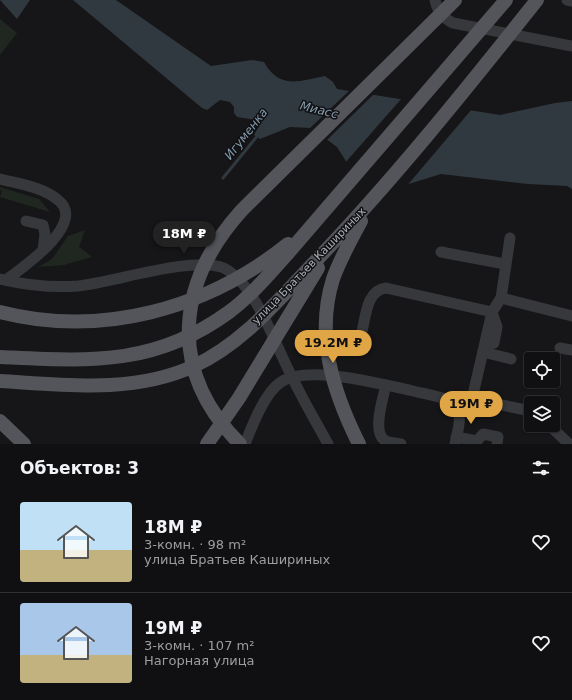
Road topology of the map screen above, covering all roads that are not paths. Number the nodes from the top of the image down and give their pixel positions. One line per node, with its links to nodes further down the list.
1 (435, 0): 7 (street)
2 (455, 0): 40 (main road, bridge)
3 (506, 0): 10 (main road, улица Братьев Кашириных, bridge)
4 (537, 0): 9 (main road, улица Братьев Кашириных, bridge)
5 (567, 0): 6 (street)
6 (572, 1)
7 (572, 46)
8 (0, 179): 14 (street)
9 (371, 201): 13 (main road, улица Братьев Кашириных, bridge); 43 (main road, bridge)
10 (321, 214): 19 (main road, bridge); 26 (main road, улица Братьев Кашириных, bridge)
11 (26, 221): 14 (street)
12 (510, 238): 16 (street)
13 (337, 240): 29 (main road, улица Братьев Кашириных, bridge); 39 (main road, bridge)
14 (43, 250): 17 (street)
15 (441, 252): 16 (street)
16 (505, 264): 18 (street)
17 (3, 280): 28 (street)
18 (501, 298): 20 (street); 21 (street)
19 (0, 312)
20 (492, 312): 22 (street); 24 (street)
21 (572, 316)
22 (362, 331)
23 (560, 348): 25 (street)
24 (484, 349): 27 (street); 31 (street)
25 (572, 350)
26 (0, 357)
27 (511, 359)
28 (291, 376): 30 (street); 41 (street); 42 (street)
29 (0, 381)
30 (386, 385): 32 (street); 44 (street)
31 (472, 399): 32 (street); 33 (street)
32 (458, 407): 36 (street)
33 (524, 410)
34 (0, 421): 38 (main road)
35 (556, 432): 46 (street)
36 (456, 440): 37 (street)
37 (477, 442): 45 (street)
38 (24, 444)
39 (207, 444)
40 (240, 444)
41 (245, 444)
42 (328, 444)
43 (358, 444)
44 (401, 444)
45 (496, 444)
46 (569, 444)

